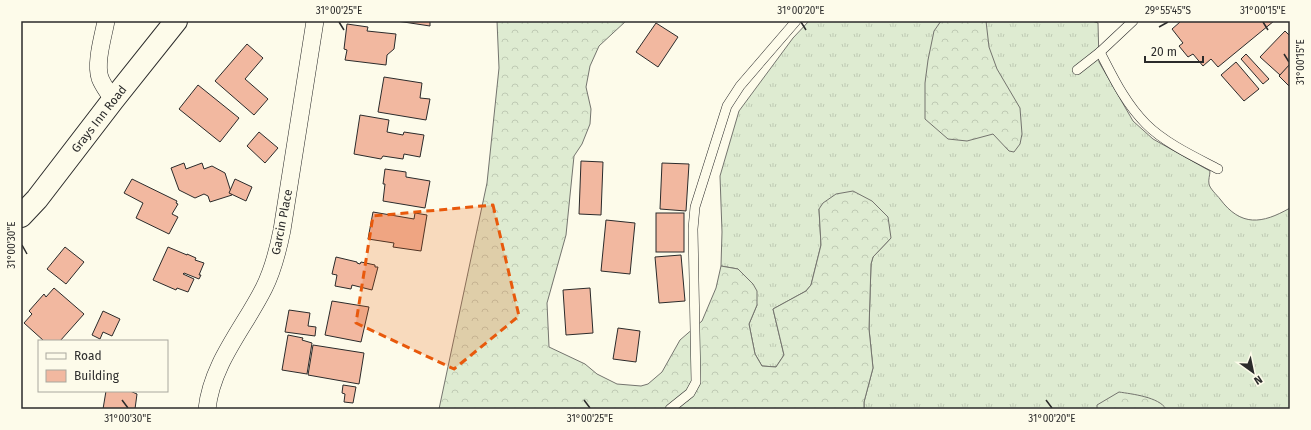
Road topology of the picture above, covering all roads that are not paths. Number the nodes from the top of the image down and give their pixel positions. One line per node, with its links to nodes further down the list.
1 (106, 21): 8 (street)
2 (176, 21): 8 (street, Grays Inn Road)
3 (315, 21): 11 (street, Garcin Place)
4 (796, 21): 12 (lane)
5 (1133, 21): 6 (lane)
6 (1100, 52): 7 (lane); 9 (lane)
7 (1077, 70)
8 (113, 100): 10 (street, Grays Inn Road)
9 (1218, 170)
10 (21, 216)
11 (207, 409)
12 (670, 409)

